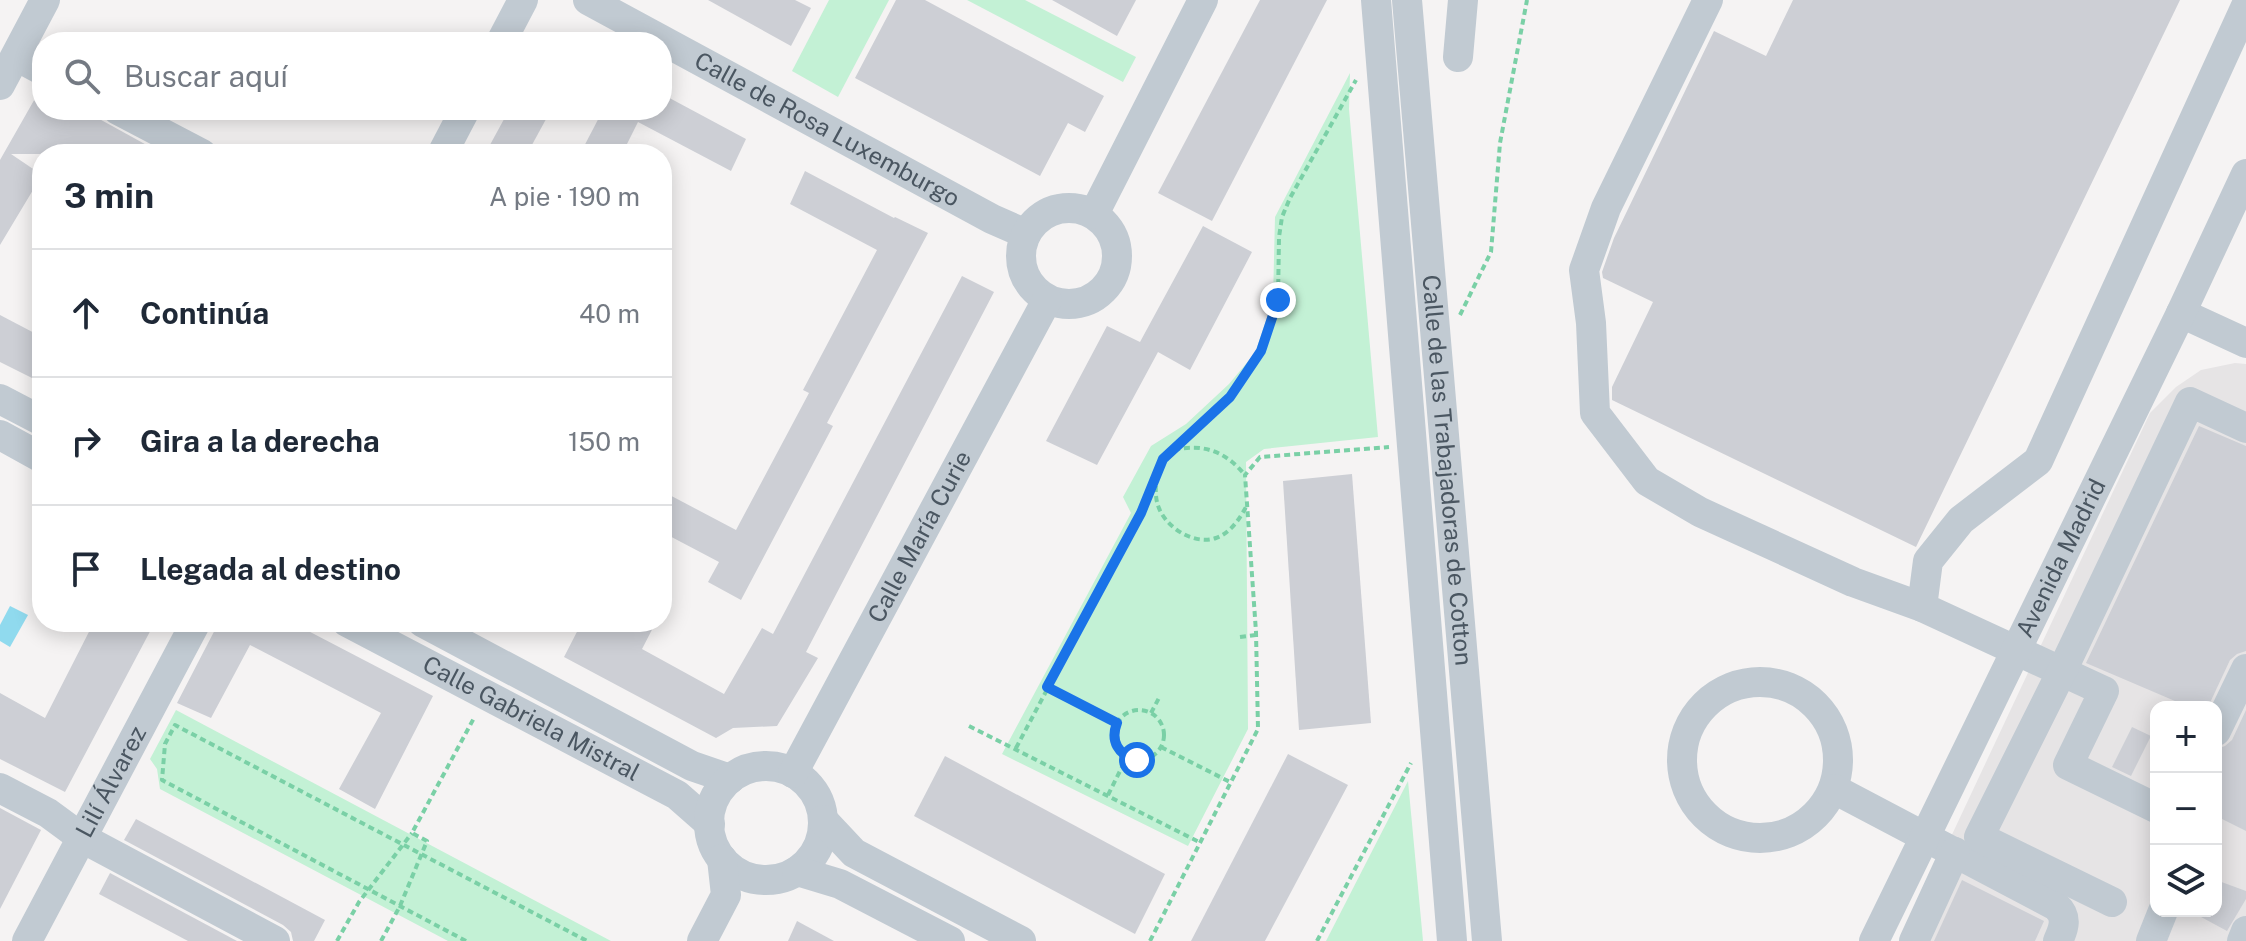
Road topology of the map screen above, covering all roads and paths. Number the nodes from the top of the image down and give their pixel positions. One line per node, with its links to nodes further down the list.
1 (45, 0): 11 (street)
2 (523, 0): 12 (street)
3 (588, 0): 13 (street, Calle de Rosa Luxemburgo)
4 (1203, 0): 24 (street)
5 (1376, 0): 34 (street, Calle de las Trabajadoras de Cotton)
6 (1407, 0): 97 (street, Calle de las Trabajadoras de Cotton)
7 (1463, 0): 15 (street)
8 (1527, 0): 28 (path)
9 (1708, 0): 40 (street)
10 (2246, 6): 40 (street)
11 (37, 32)
12 (506, 32)
13 (647, 32)
14 (672, 46): 25 (street, Calle de Rosa Luxemburgo)
15 (1458, 57)
16 (29, 63): 18 (street)
17 (1357, 79): 35 (path)
18 (0, 85)
19 (137, 120): 21 (street)
20 (460, 120): 22 (street)
21 (183, 144)
22 (447, 144)
23 (2246, 174): 27 (street, Avenida Madrid)
24 (1094, 214): 25 (street); 26 (street)
25 (1026, 234): 26 (street)
26 (1047, 300): 60 (street, Calle María Curie)
27 (2181, 313): 29 (street); 46 (street, Avenida Madrid)
28 (1458, 320)
29 (2246, 343)
30 (0, 399): 31 (street)
31 (32, 416)
32 (2246, 428): 48 (street)
33 (0, 435): 36 (street)
34 (1411, 445): 38 (path); 96 (street, Calle de las Trabajadoras de Cotton)
35 (1174, 450): 37 (path); 38 (path)
36 (32, 453)
37 (1156, 474): 39 (path); 49 (path)
38 (1245, 475): 39 (path)
39 (1247, 505): 44 (path)
40 (1922, 607): 46 (street)
41 (191, 632): 71 (street, Lilí Álvarez)
42 (366, 632): 50 (street, Calle Gabriela Mistral)
43 (441, 632): 61 (street, Calle Gabriela Mistral)
44 (1256, 635): 45 (path); 62 (path)
45 (1240, 637)
46 (2016, 649): 48 (street); 70 (street, Avenida Madrid)
47 (2246, 669): 53 (street)
48 (2062, 671): 66 (street); 81 (street)
49 (1047, 687): 54 (path); 57 (path)
50 (486, 696): 68 (street, Calle Gabriela Mistral); 69 (path)
51 (1160, 696): 52 (path)
52 (1151, 713): 54 (path); 56 (path)
53 (2222, 719)
54 (1117, 723): 58 (path)
55 (969, 726): 57 (path)
56 (1161, 747): 58 (path); 62 (path)
57 (1016, 748): 65 (path)
58 (1127, 757): 65 (path)
59 (1411, 763): 95 (path)
60 (793, 773): 61 (street); 67 (street)
61 (730, 779): 68 (street)
62 (1231, 782): 72 (path)
63 (0, 788): 71 (street)
64 (1834, 789): 64 (street); 70 (street)
65 (1108, 795): 72 (path)
66 (2150, 805)
67 (823, 820): 77 (street); 93 (street)
68 (710, 824): 76 (street)
69 (412, 833): 73 (path); 75 (path)
70 (1924, 835): 74 (street); 98 (street, Avenida Madrid)
71 (82, 838): 85 (street, Lilí Álvarez); 86 (street)
72 (1200, 843): 94 (path)
73 (403, 845): 75 (path); 79 (path); 79 (path)
74 (1955, 852): 99 (street); 100 (street)
75 (422, 855): 82 (path); 90 (path)
76 (722, 859): 78 (street); 80 (street)
77 (797, 871): 78 (street); 92 (street)
78 (757, 879): 80 (street)
79 (369, 889): 82 (path); 87 (path)
80 (726, 895): 91 (street)
81 (2112, 902)
82 (400, 906): 88 (path); 89 (path)
83 (2161, 917): 101 (street)
84 (2246, 931): 102 (street)
85 (27, 941)
86 (275, 941)
87 (337, 941)
88 (381, 941)
89 (466, 941)
90 (587, 941)
91 (702, 941)
92 (950, 941)
93 (1021, 941)
94 (1150, 941)
95 (1317, 941)
96 (1452, 941)
97 (1487, 941)
98 (1874, 941)
99 (1914, 941)
100 (2058, 941)
101 (2151, 941)
102 (2242, 941)

